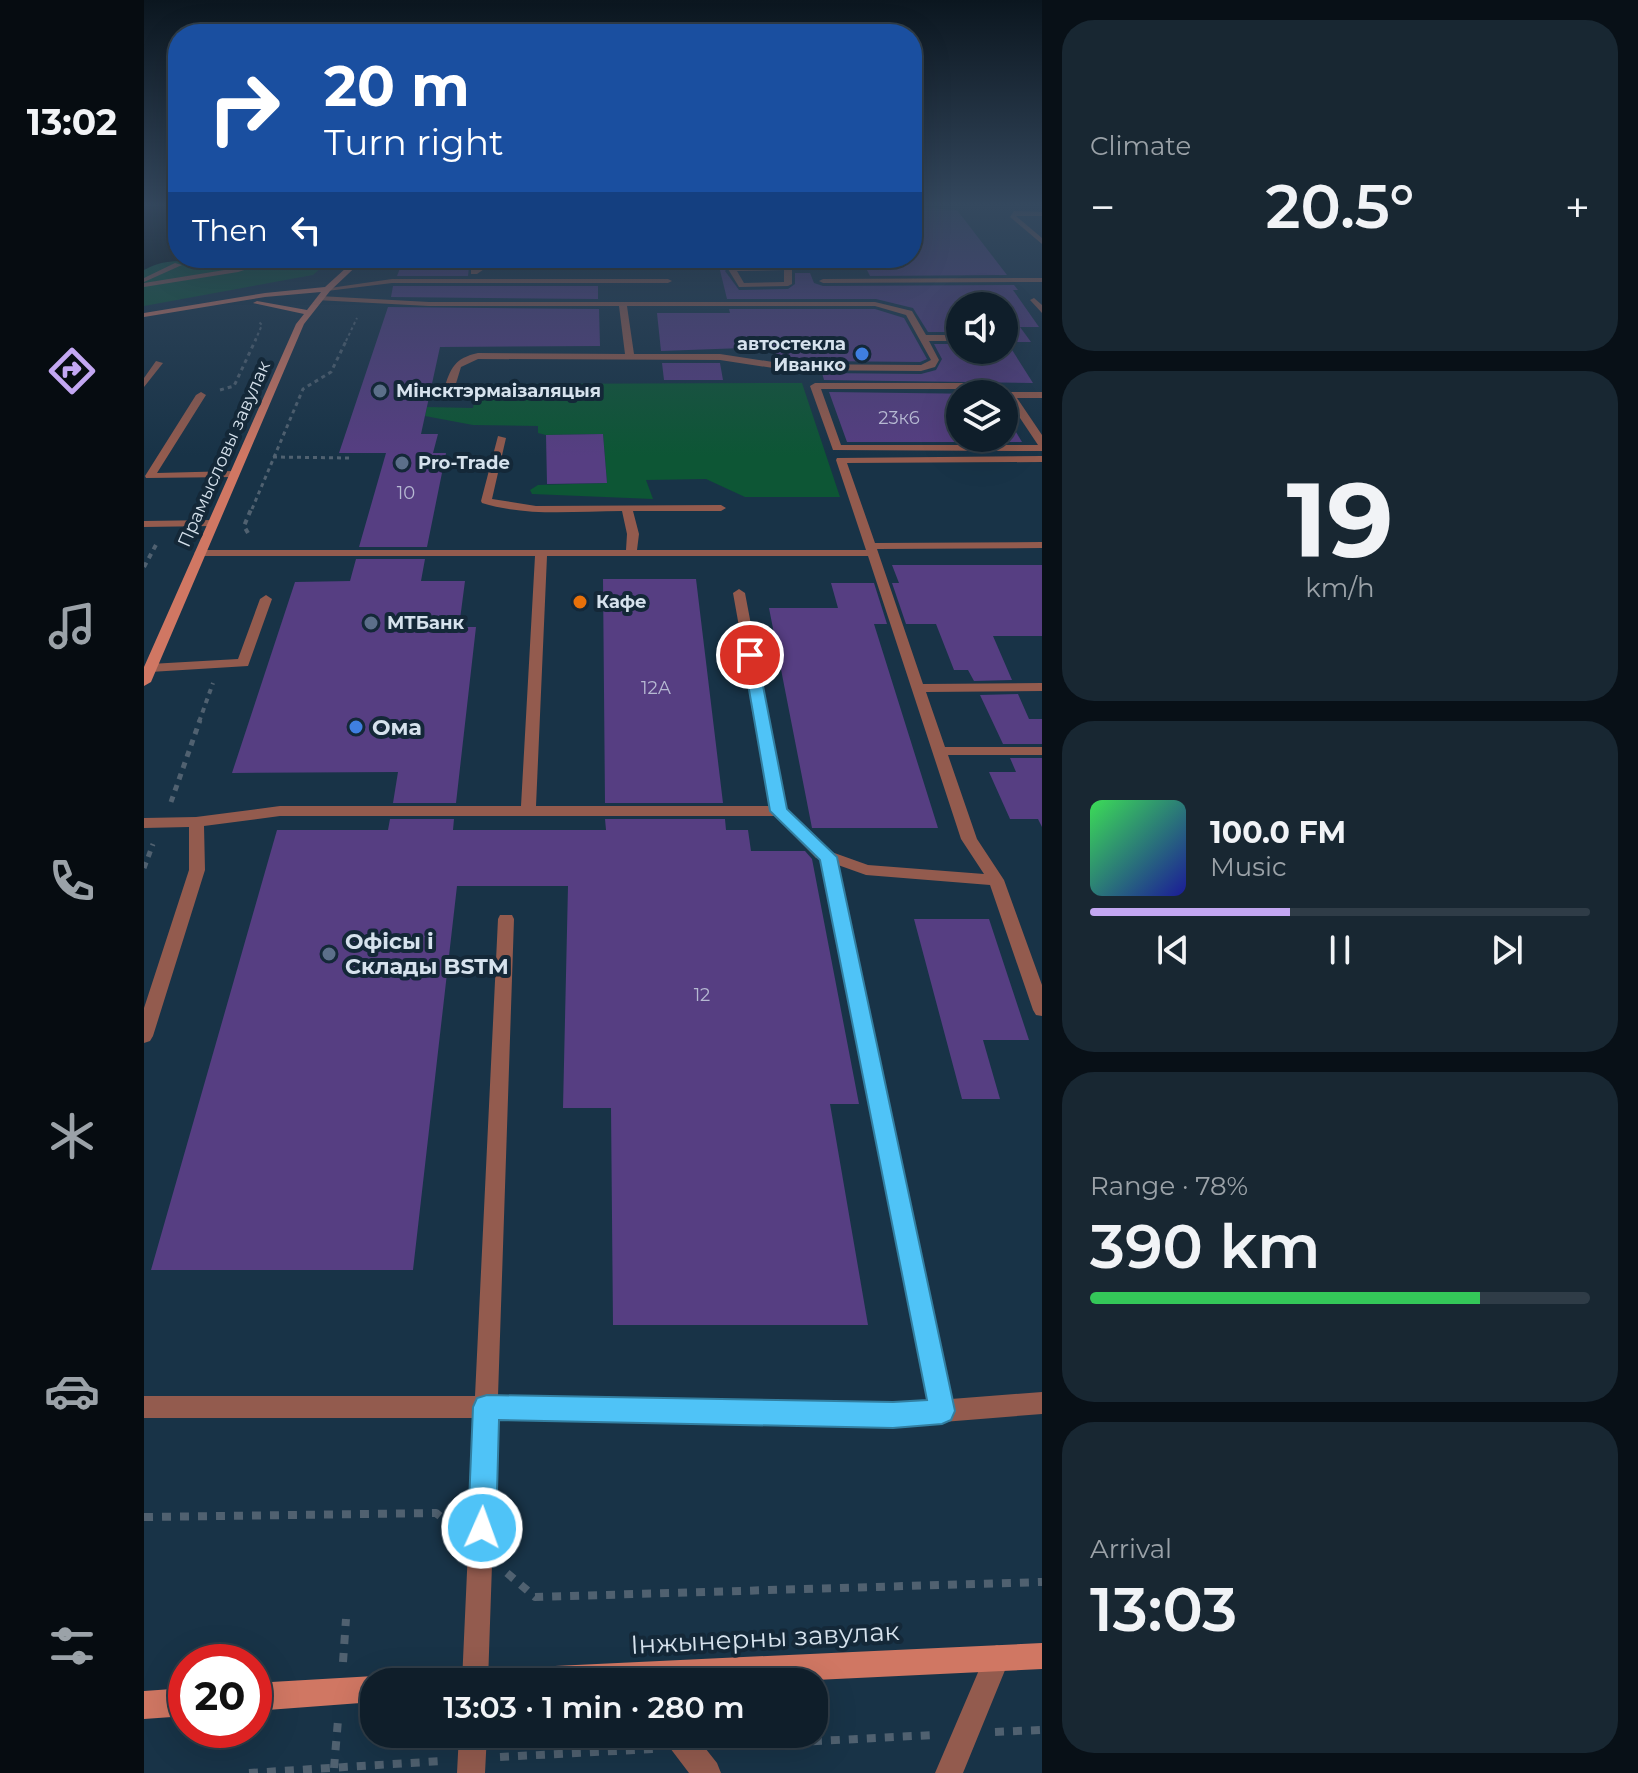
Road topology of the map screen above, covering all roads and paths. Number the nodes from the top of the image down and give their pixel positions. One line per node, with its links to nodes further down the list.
1 (327, 289): 3 (street, Прамысловы завулак)
2 (319, 290): 9 (street)
3 (319, 298): 5 (street); 6 (lane); 8 (street, Прамысловы завулак)
4 (1034, 300): 7 (lane)
5 (257, 303): 8 (street); 10 (street)
6 (623, 304): 12 (lane); 14 (lane)
7 (1042, 311)
8 (307, 312): 30 (street, Прамысловы завулак)
9 (144, 315)
10 (144, 322)
11 (262, 325): 19 (path)
12 (922, 338): 13 (lane); 14 (lane)
13 (946, 338)
14 (630, 357): 18 (lane)
15 (159, 363): 16 (lane)
16 (144, 384)
17 (946, 386): 26 (lane)
18 (449, 390)
19 (201, 395): 31 (lane)
20 (1018, 395): 21 (lane)
21 (1042, 395)
22 (1018, 406): 25 (lane)
23 (501, 438): 32 (lane)
24 (1018, 445): 25 (lane)
25 (1042, 445)
26 (946, 446)
27 (273, 457): 28 (path)
28 (350, 458)
29 (1042, 459): 37 (lane)
30 (234, 474): 31 (lane); 34 (street, Прамысловы завулак)
31 (147, 476)
32 (627, 508): 33 (lane); 40 (lane)
33 (721, 508)
34 (212, 523): 35 (lane); 38 (street, Прамысловы завулак)
35 (144, 524)
36 (1042, 545): 37 (lane)
37 (871, 549): 40 (lane); 45 (lane)
38 (200, 553): 39 (lane); 43 (street, Прамысловы завулак)
39 (541, 554): 40 (lane); 48 (lane)
40 (631, 554)
41 (739, 593): 49 (lane)
42 (266, 599): 43 (lane)
43 (146, 677)
44 (1042, 687): 45 (lane)
45 (918, 688): 46 (lane)
46 (940, 751): 47 (lane); 53 (lane)
47 (1042, 751)
48 (528, 811): 49 (lane); 50 (lane)
49 (779, 811): 52 (lane)
50 (196, 822): 51 (lane); 56 (lane)
51 (144, 823)
52 (828, 857): 53 (lane); 60 (lane)
53 (996, 880): 55 (lane)
54 (506, 919): 59 (lane)
55 (1042, 1010)
56 (144, 1036)
57 (1042, 1403): 60 (lane)
58 (144, 1407): 59 (lane)
59 (487, 1407): 60 (lane); 62 (lane)
60 (942, 1411)
61 (144, 1517): 62 (path)
62 (481, 1551): 63 (path); 66 (lane)
63 (1042, 1582)
64 (1042, 1656): 65 (street, Інжынерны завулак)
65 (997, 1658): 67 (street, Інжынерны завулак); 73 (lane)
66 (476, 1668)
67 (816, 1668)
68 (360, 1690): 69 (street)
69 (272, 1696)
70 (168, 1703): 71 (street)
71 (144, 1705)
72 (1042, 1730): 73 (path)
73 (965, 1734): 74 (path); 80 (lane)
74 (828, 1737)
75 (577, 1748): 77 (path)
76 (687, 1748): 79 (lane)
77 (472, 1755): 78 (path)
78 (249, 1773)
79 (707, 1773)
80 (949, 1773)

